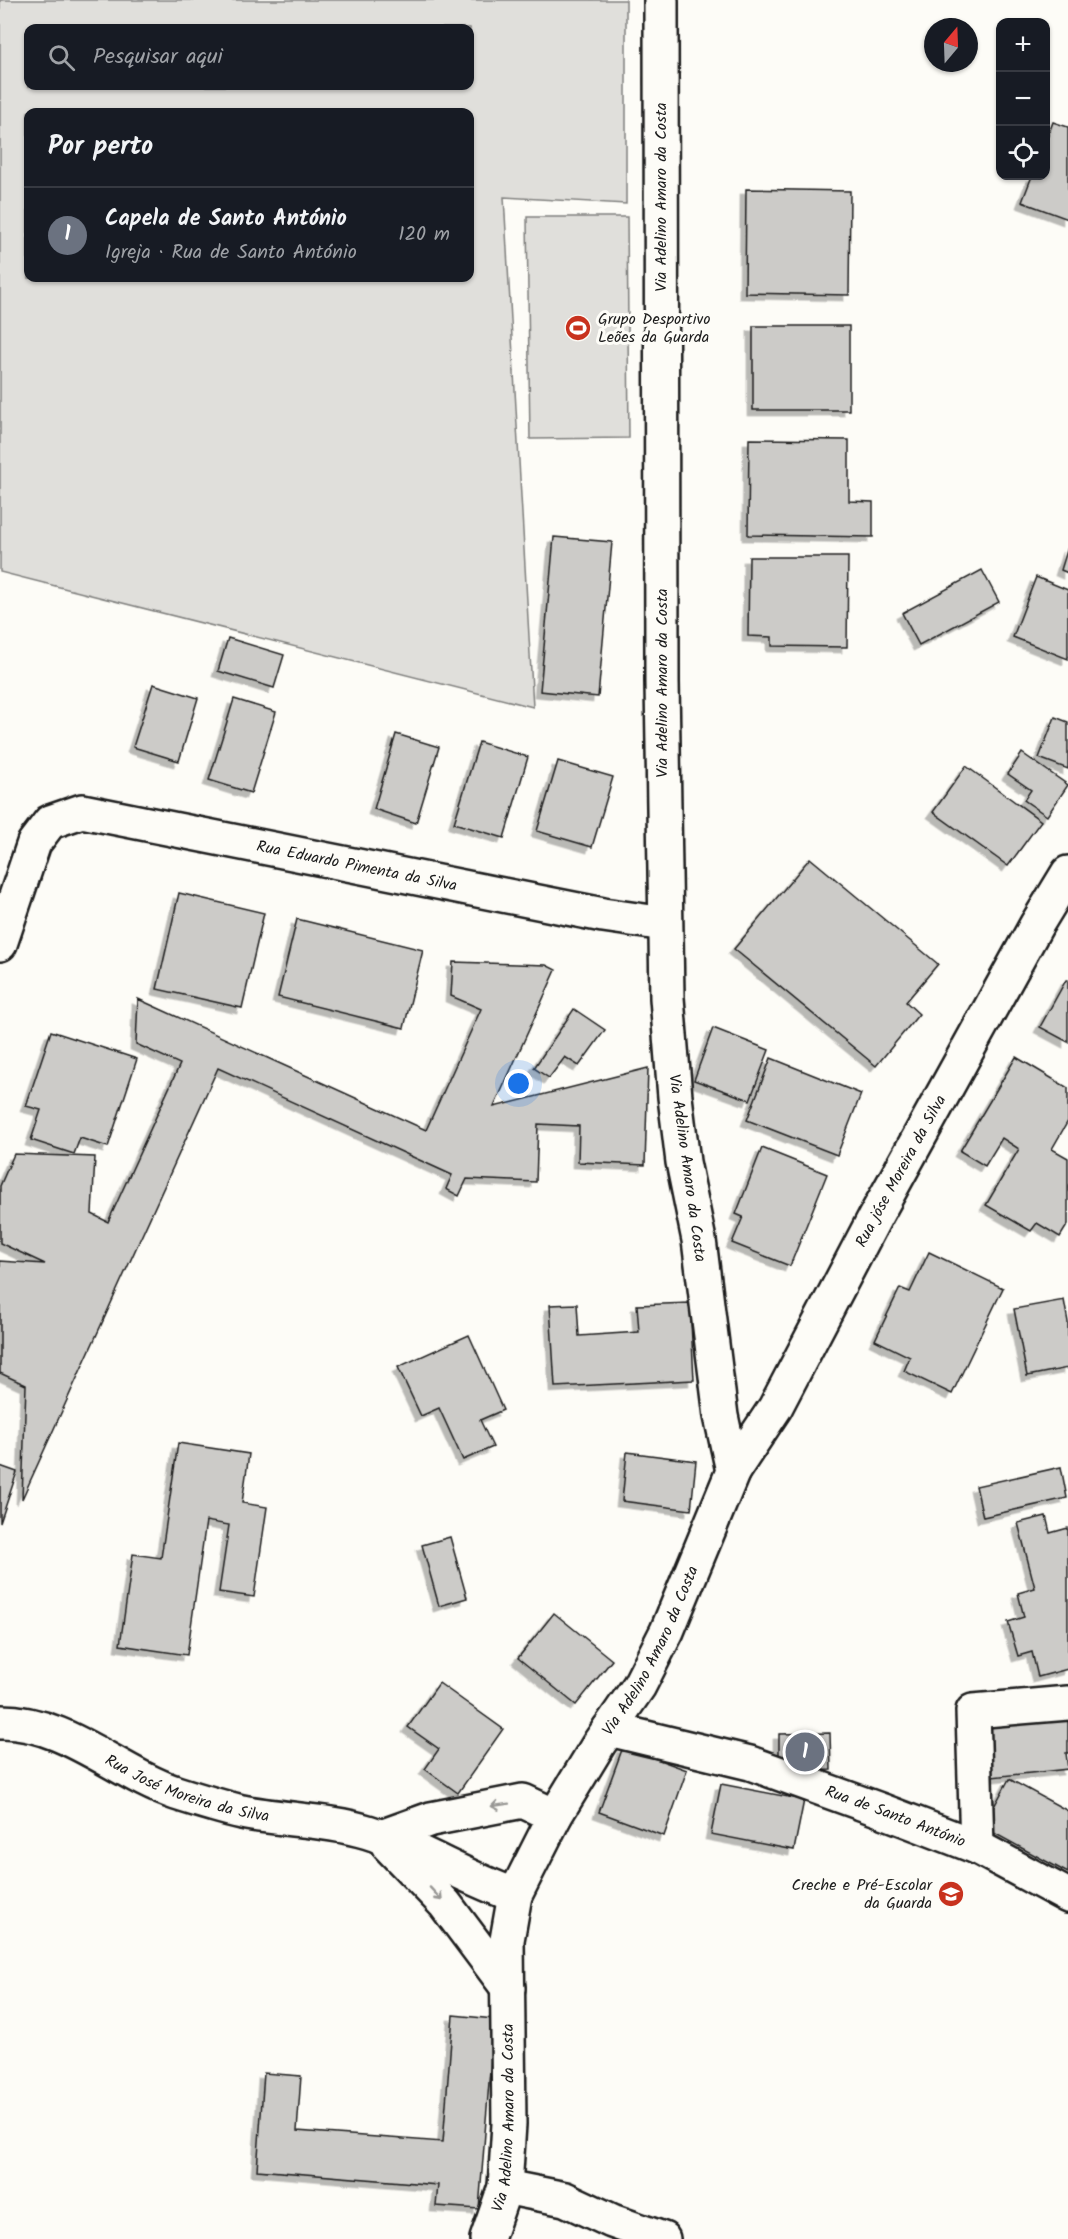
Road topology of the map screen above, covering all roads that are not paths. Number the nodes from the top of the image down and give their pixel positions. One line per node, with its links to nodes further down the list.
1 (661, 0): 3 (street, Via Adelino Amaro da Costa)
2 (1068, 873): 5 (street, Rua jóse Moreira da Silva)
3 (665, 924): 4 (street, Rua Eduardo Pimenta da Silva); 5 (street, Via Adelino Amaro da Costa)
4 (0, 944)
5 (733, 1471): 8 (street, Via Adelino Amaro da Costa)
6 (1068, 1703): 11 (street)
7 (0, 1722): 10 (street, Rua José Moreira da Silva)
8 (609, 1729): 9 (street, Via Adelino Amaro da Costa); 11 (street, Rua de Santo António)
9 (555, 1816): 10 (street, one-way to 10); 12 (street, Via Adelino Amaro da Costa)
10 (381, 1837): 12 (street, Rua José Moreira da Silva); 14 (street, one-way to 14)
11 (977, 1847): 13 (street, Rua de Santo António)
12 (515, 1895): 14 (street, Via Adelino Amaro da Costa)
13 (1068, 1896)
14 (508, 1988): 15 (street, Via Adelino Amaro da Costa)
15 (505, 2187): 16 (street, Via Adelino Amaro da Costa); 17 (street)
16 (487, 2239)
17 (663, 2239)

